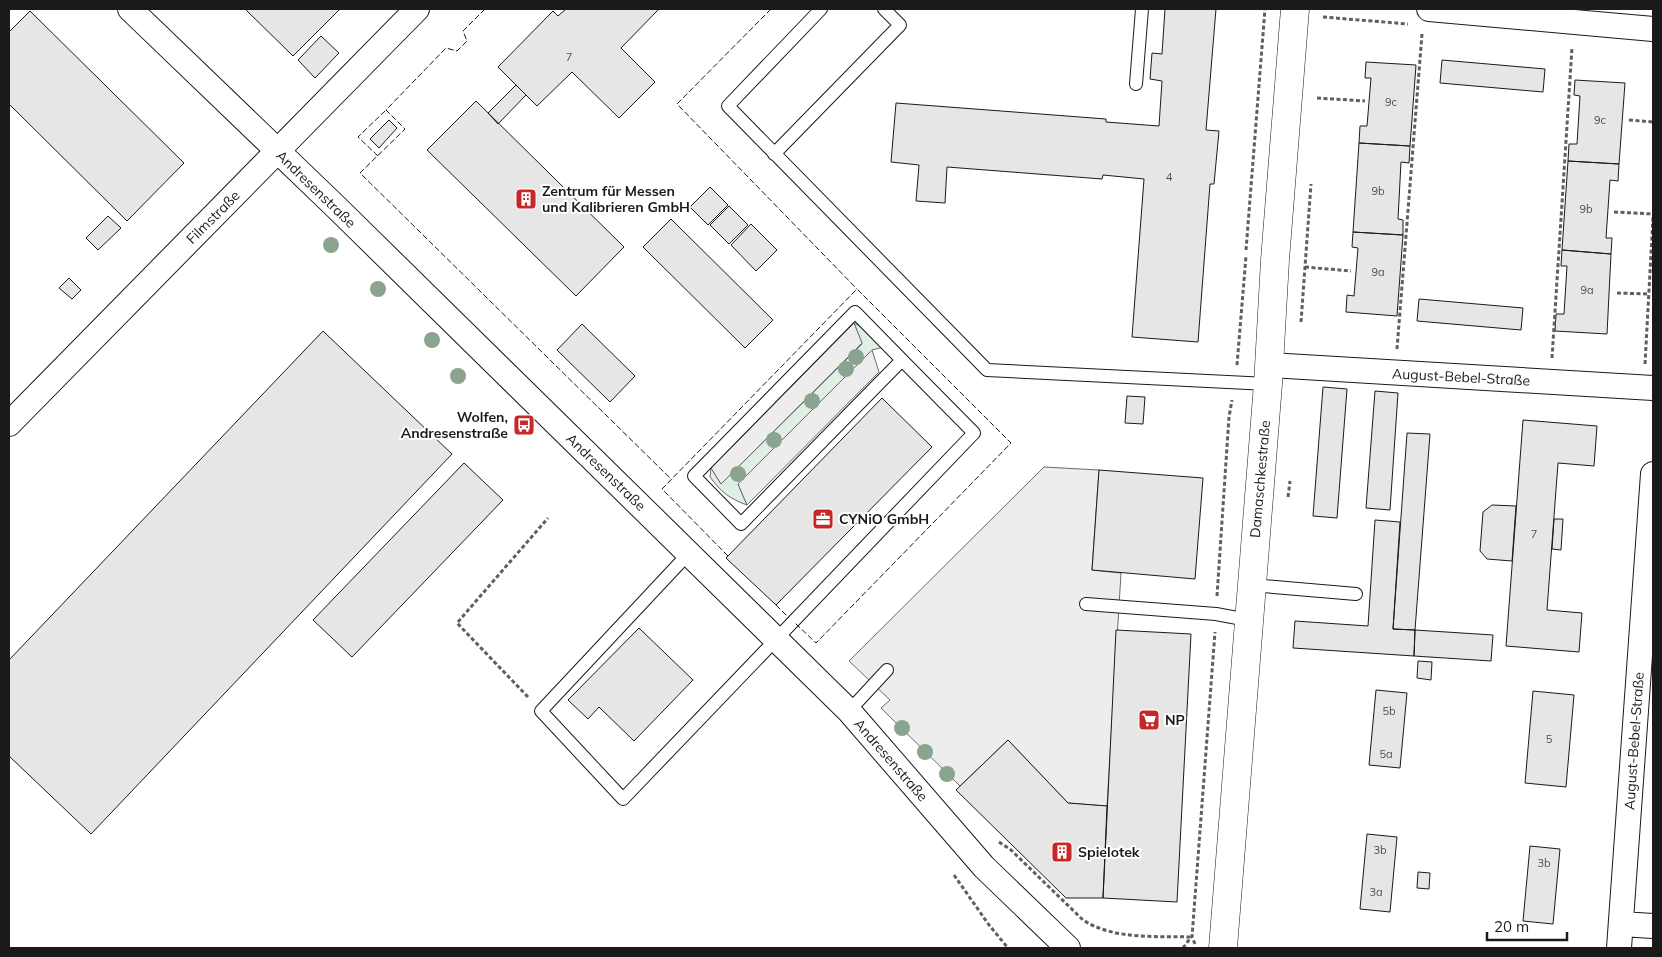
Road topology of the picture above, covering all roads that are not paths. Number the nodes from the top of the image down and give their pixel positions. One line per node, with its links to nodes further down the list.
1 (130, 9): 10 (street, Andresenstraße)
2 (418, 9): 10 (street, Filmstraße)
3 (821, 9): 11 (lane)
4 (884, 9): 11 (lane)
5 (1142, 9): 9 (lane)
6 (1295, 9): 13 (street, Damaschkestraße)
7 (1426, 17): 8 (street)
8 (1653, 29)
9 (1136, 84)
10 (277, 151): 15 (street, Filmstraße); 18 (street, Andresenstraße)
11 (774, 154): 13 (lane)
12 (902, 360): 12 (lane); 23 (lane)
13 (1268, 374): 14 (street, August-Bebel-Straße); 19 (street, Damaschkestraße)
14 (1653, 388)
15 (9, 424)
16 (1653, 474): 17 (street, August-Bebel-Straße)
17 (1651, 542): 26 (street, August-Bebel-Straße)
18 (689, 553): 23 (street, Andresenstraße); 23 (lane)
19 (1251, 585): 20 (lane); 22 (street, Damaschkestraße)
20 (1356, 594)
21 (1086, 604): 22 (lane)
22 (1248, 620): 29 (street, Damaschkestraße)
23 (775, 638): 25 (street, Andresenstraße)
24 (887, 670): 25 (lane)
25 (849, 711): 28 (street, Andresenstraße)
26 (1621, 924): 27 (street); 30 (street, August-Bebel-Straße)
27 (1653, 926)
28 (1068, 948)
29 (1222, 948)
30 (1619, 948)

